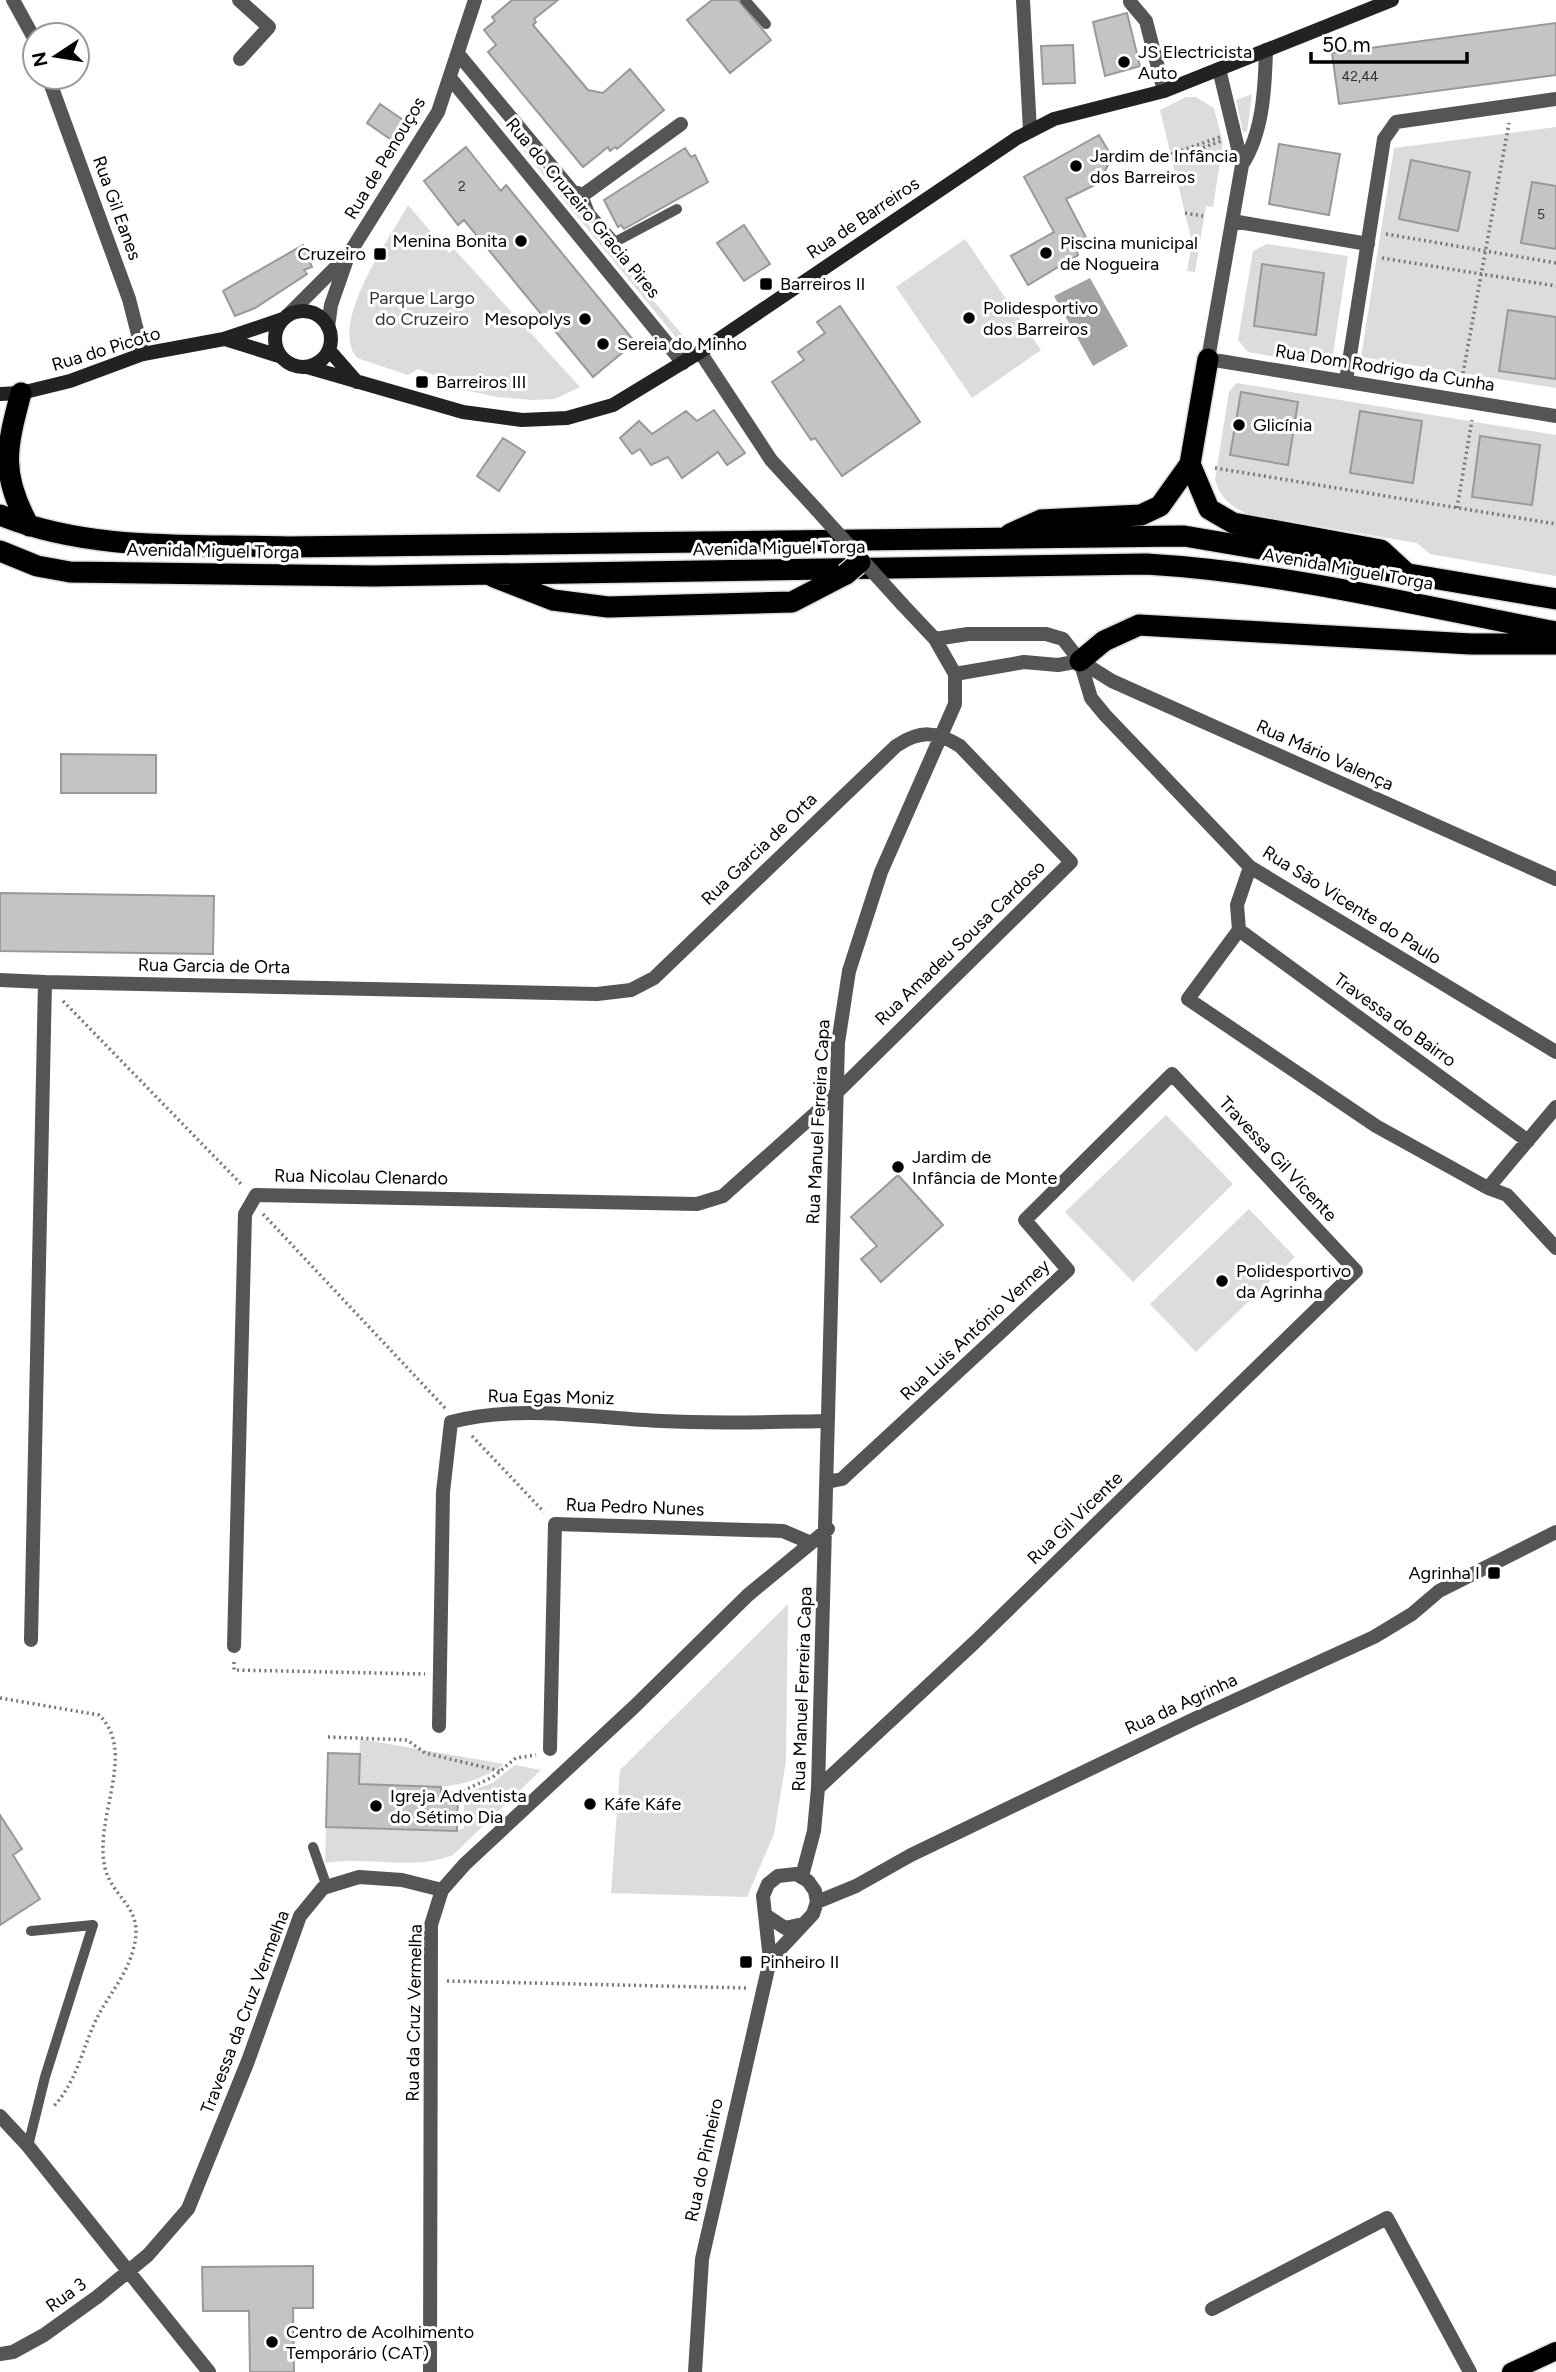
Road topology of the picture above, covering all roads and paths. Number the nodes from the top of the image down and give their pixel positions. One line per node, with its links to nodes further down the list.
1 (13, 0): 8 (street)
2 (239, 0): 12 (street)
3 (745, 0): 9 (lane)
4 (1023, 0): 20 (street)
5 (1392, 0): 10 (street, Rua de Barreiros)
6 (472, 1): 11 (street, Rua de Penouços)
7 (1130, 2): 15 (street)
8 (25, 21)
9 (766, 24)
10 (1266, 50): 13 (street, Rua de Barreiros); 23 (street)
11 (459, 55): 14 (street, Rua de Penouços); 24 (street)
12 (240, 59)
13 (1219, 69): 15 (street, Rua de Barreiros); 23 (street)
14 (451, 79): 31 (street, Rua de Penouços); 43 (street, Rua do Cruzeiro Gracia Pires)
15 (1164, 90): 20 (street, Rua de Barreiros)
16 (53, 91): 40 (street, Rua Gil Eanes)
17 (1556, 99): 18 (street)
18 (1512, 106): 29 (street); 30 (path)
19 (681, 124): 24 (street)
20 (1030, 131): 39 (street, Rua de Barreiros)
21 (1222, 138): 22 (path)
22 (1166, 159)
23 (1242, 165): 28 (street)
24 (583, 195): 25 (lane)
25 (677, 209)
26 (1185, 212): 27 (path)
27 (1203, 216)
28 (1232, 221): 29 (street); 42 (street)
29 (1368, 244): 30 (path); 33 (path); 45 (street)
30 (1485, 251): 32 (path); 33 (path)
31 (349, 254): 35 (street, Rua de Penouços); 36 (street, Rua de Penouços)
32 (1556, 263)
33 (1481, 274): 34 (path); 48 (path)
34 (1556, 286)
35 (285, 318): 36 (street, Rua do Picoto); 37 (street, Rua do Picoto); 41 (street)
36 (328, 327): 38 (street)
37 (224, 339): 40 (street, Rua do Picoto); 41 (street, Rua do Picoto)
38 (329, 350): 44 (street); 46 (street)
39 (700, 352): 43 (street, Rua de Barreiros); 61 (street, bridge)
40 (143, 354): 47 (street, Rua do Picoto)
41 (279, 356): 44 (street, Rua do Picoto)
42 (1208, 359): 45 (street, Rua Dom Rodrigo da Cunha); 51 (highway)
43 (683, 363): 46 (street, Rua de Barreiros)
44 (307, 367): 46 (street, Rua de Barreiros)
45 (1346, 382): 48 (street, Rua Dom Rodrigo da Cunha)
46 (358, 383)
47 (10, 393): 56 (highway)
48 (1458, 400): 49 (street, Rua Dom Rodrigo da Cunha)
49 (1475, 402): 50 (street, Rua Dom Rodrigo da Cunha); 53 (path)
50 (1556, 416)
51 (1190, 464): 57 (highway); 62 (highway)
52 (1212, 468): 53 (path)
53 (1457, 508): 55 (path)
54 (0, 515): 56 (highway, Avenida Miguel Torga)
55 (1556, 524)
56 (29, 526): 57 (highway, Avenida Miguel Torga)
57 (993, 538): 62 (highway, Avenida Miguel Torga)
58 (0, 551): 60 (highway, Avenida Miguel Torga)
59 (0, 564): 60 (highway)
60 (37, 566): 63 (highway, Avenida Miguel Torga)
61 (855, 566): 63 (highway); 66 (street, bridge)
62 (1406, 573): 64 (highway, Avenida Miguel Torga)
63 (489, 574): 65 (highway, Avenida Miguel Torga)
64 (1556, 599)
65 (1556, 632)
66 (935, 639): 68 (street, Rua Mário Valença); 69 (street)
67 (1556, 644): 68 (highway)
68 (1080, 661): 69 (street); 71 (street, Rua São Vicente do Paulo); 72 (street, Rua Mário Valença)
69 (955, 674): 70 (street, Rua Manuel Ferreira Capa)
70 (941, 734): 75 (street, Rua Garcia de Orta); 78 (street, Rua Manuel Ferreira Capa); 78 (street, Rua Amadeu Sousa Cardoso)
71 (1250, 867): 73 (street); 76 (street, Rua São Vicente do Paulo)
72 (1556, 879)
73 (1240, 930): 80 (street, Travessa do Bairro); 81 (street)
74 (0, 980): 75 (street, Rua Garcia de Orta)
75 (45, 982): 82 (path); 92 (street)
76 (1556, 1052)
77 (1172, 1074): 84 (street, Travessa Gil Vicente); 87 (street, Rua Luis António Verney)
78 (836, 1092): 82 (street, Rua Nicolau Clenardo); 86 (street, Rua Manuel Ferreira Capa)
79 (1556, 1107): 80 (street)
80 (1528, 1141): 81 (street)
81 (1488, 1188): 83 (street)
82 (254, 1199): 85 (path); 93 (street)
83 (1556, 1248)
84 (1356, 1271): 100 (street, Rua Gil Vicente)
85 (456, 1420): 86 (street, Rua Egas Moniz); 88 (path); 94 (street)
86 (828, 1422): 87 (street, Rua Manuel Ferreira Capa)
87 (827, 1482): 89 (street, Rua Manuel Ferreira Capa)
88 (555, 1524): 91 (street, Rua Pedro Nunes); 98 (street, Rua Pedro Nunes)
89 (828, 1529): 91 (street, Rua da Cruz Vermelha); 100 (street, Rua Manuel Ferreira Capa)
90 (1556, 1532): 106 (street, Rua da Agrinha)
91 (811, 1543): 105 (street, Rua da Cruz Vermelha)
92 (31, 1640)
93 (234, 1646): 94 (path)
94 (439, 1674): 96 (street)
95 (0, 1698): 114 (path)
96 (439, 1726)
97 (328, 1737): 99 (path)
98 (546, 1752): 99 (path)
99 (500, 1771): 101 (path)
100 (818, 1788): 103 (street, Rua Manuel Ferreira Capa)
101 (458, 1793)
102 (313, 1847): 104 (lane)
103 (802, 1876): 106 (street); 107 (street, Rua do Pinheiro)
104 (327, 1887): 105 (street); 116 (street, Travessa da Cruz Vermelha)
105 (442, 1890): 111 (street, Rua da Cruz Vermelha)
106 (817, 1902): 108 (street, Rua do Pinheiro)
107 (767, 1916): 108 (street); 110 (street, Rua do Pinheiro)
108 (803, 1924): 110 (street, Rua do Pinheiro)
109 (31, 1931): 114 (lane)
110 (770, 1960): 112 (street, Rua do Pinheiro)
111 (432, 1981): 112 (path); 123 (street, Rua da Cruz Vermelha)
112 (763, 1989): 124 (street, Rua do Pinheiro)
113 (0, 2116): 115 (street)
114 (35, 2118): 115 (lane)
115 (28, 2146): 117 (street)
116 (148, 2255): 117 (street, Rua 3)
117 (127, 2273): 120 (street, Rua 3); 122 (street)
118 (1212, 2309): 125 (street)
119 (1556, 2351): 121 (main road)
120 (0, 2354)
121 (1537, 2367): 126 (main road)
122 (209, 2372)
123 (430, 2372)
124 (695, 2372)
125 (1470, 2372)
126 (1513, 2372)

